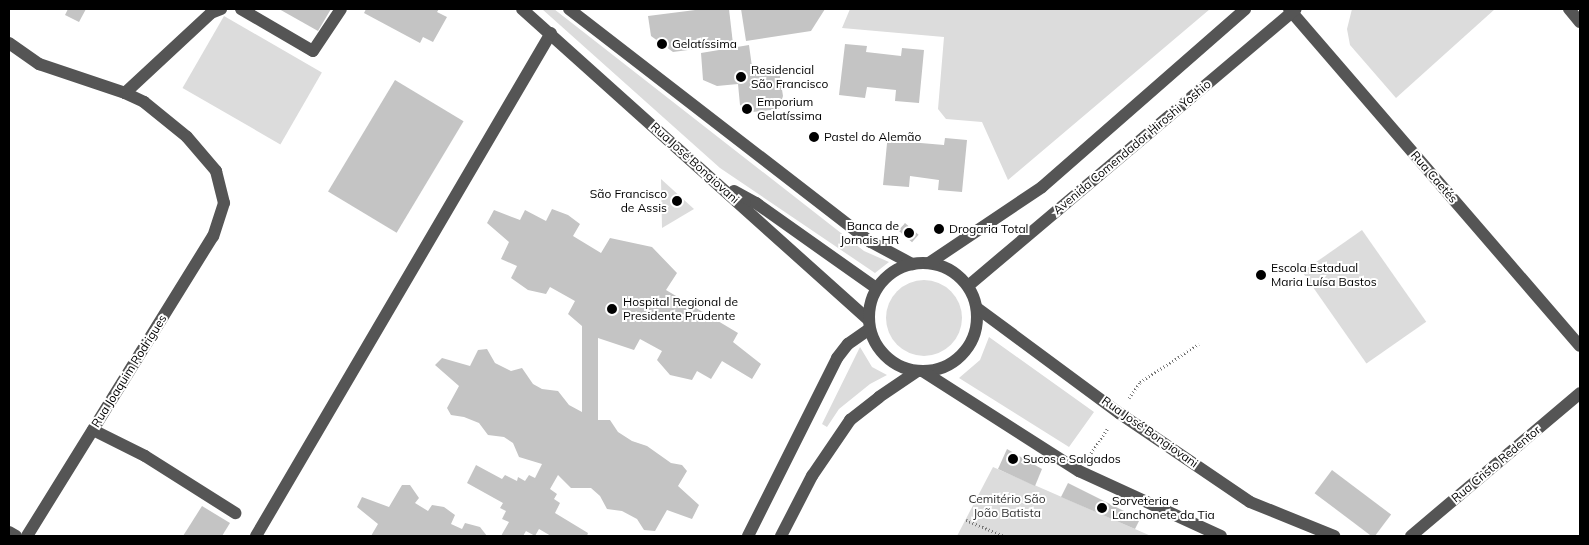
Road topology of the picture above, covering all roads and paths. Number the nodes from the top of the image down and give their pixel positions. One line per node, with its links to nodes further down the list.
1 (221, 9): 12 (street)
2 (241, 9): 3 (street)
3 (341, 9)
4 (522, 9): 10 (street, Rua José Bongiovani)
5 (569, 9): 15 (street)
6 (1245, 9): 14 (street)
7 (1569, 9): 9 (street)
8 (1292, 10): 16 (street, Avenida Comendador Hiroshi Yoshio); 20 (street, Rua Caetés)
9 (1580, 22)
10 (551, 34): 13 (street, Rua José Bongiovani); 29 (street)
11 (9, 43): 12 (street)
12 (125, 93): 23 (street, Rua Joaquim Rodrigues)
13 (713, 178): 17 (street); 19 (street, Rua José Bongiovani)
14 (928, 263): 15 (street); 16 (street)
15 (912, 264): 17 (street)
16 (968, 286): 18 (street)
17 (876, 288): 19 (street)
18 (977, 308): 21 (street); 34 (street, Rua José Bongiovani)
19 (868, 324): 21 (street); 30 (street)
20 (1580, 346)
21 (920, 372): 31 (street); 33 (street)
22 (1580, 393): 35 (street, Rua Cristo Redentor)
23 (93, 430): 24 (street); 28 (street, Rua Joaquim Rodrigues)
24 (235, 513)
25 (966, 520): 32 (path)
26 (9, 532): 27 (street)
27 (16, 536)
28 (27, 536)
29 (256, 536)
30 (748, 536)
31 (782, 536)
32 (1004, 536)
33 (1221, 536)
34 (1334, 536)
35 (1411, 536)

